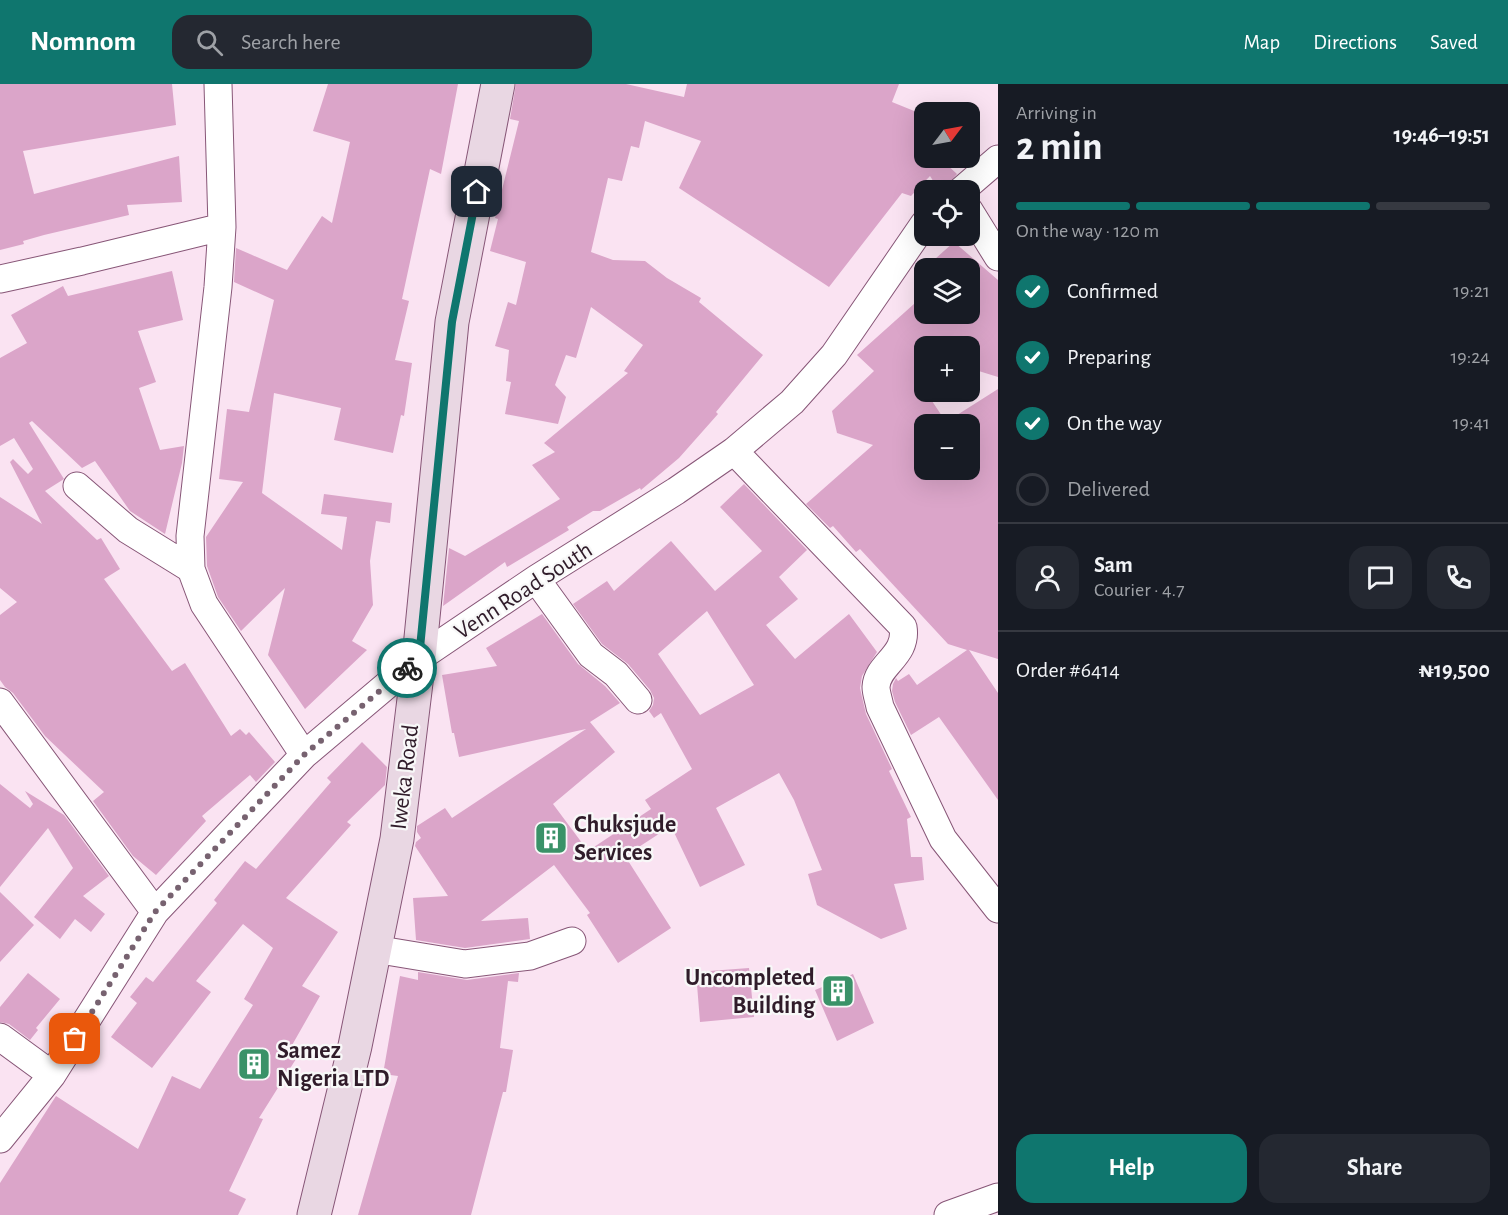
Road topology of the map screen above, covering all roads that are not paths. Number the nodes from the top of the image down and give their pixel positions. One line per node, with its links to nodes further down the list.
1 (218, 84): 5 (street)
2 (498, 84): 14 (main road, Iweka Road)
3 (998, 159): 4 (street)
4 (974, 180)
5 (222, 227): 9 (street); 12 (street)
6 (980, 228): 8 (street)
7 (914, 239): 10 (street, Venn Road South)
8 (998, 257)
9 (0, 279)
10 (734, 452): 13 (street, Venn Road South); 18 (street)
11 (77, 486): 12 (street)
12 (191, 569): 17 (street)
13 (536, 579): 14 (street, Venn Road South); 15 (street)
14 (419, 658): 17 (street, Venn Road South); 21 (main road, Iweka Road)
15 (638, 700)
16 (0, 702): 19 (street)
17 (304, 755): 19 (street, Venn Road South)
18 (998, 909)
19 (155, 912): 23 (street, Venn Road South)
20 (572, 941): 21 (street)
21 (375, 949): 26 (main road, Iweka Road)
22 (0, 1036): 23 (street)
23 (52, 1075): 24 (street, Venn Road South)
24 (0, 1139)
25 (998, 1197): 27 (street)
26 (314, 1215)
27 (948, 1215)

